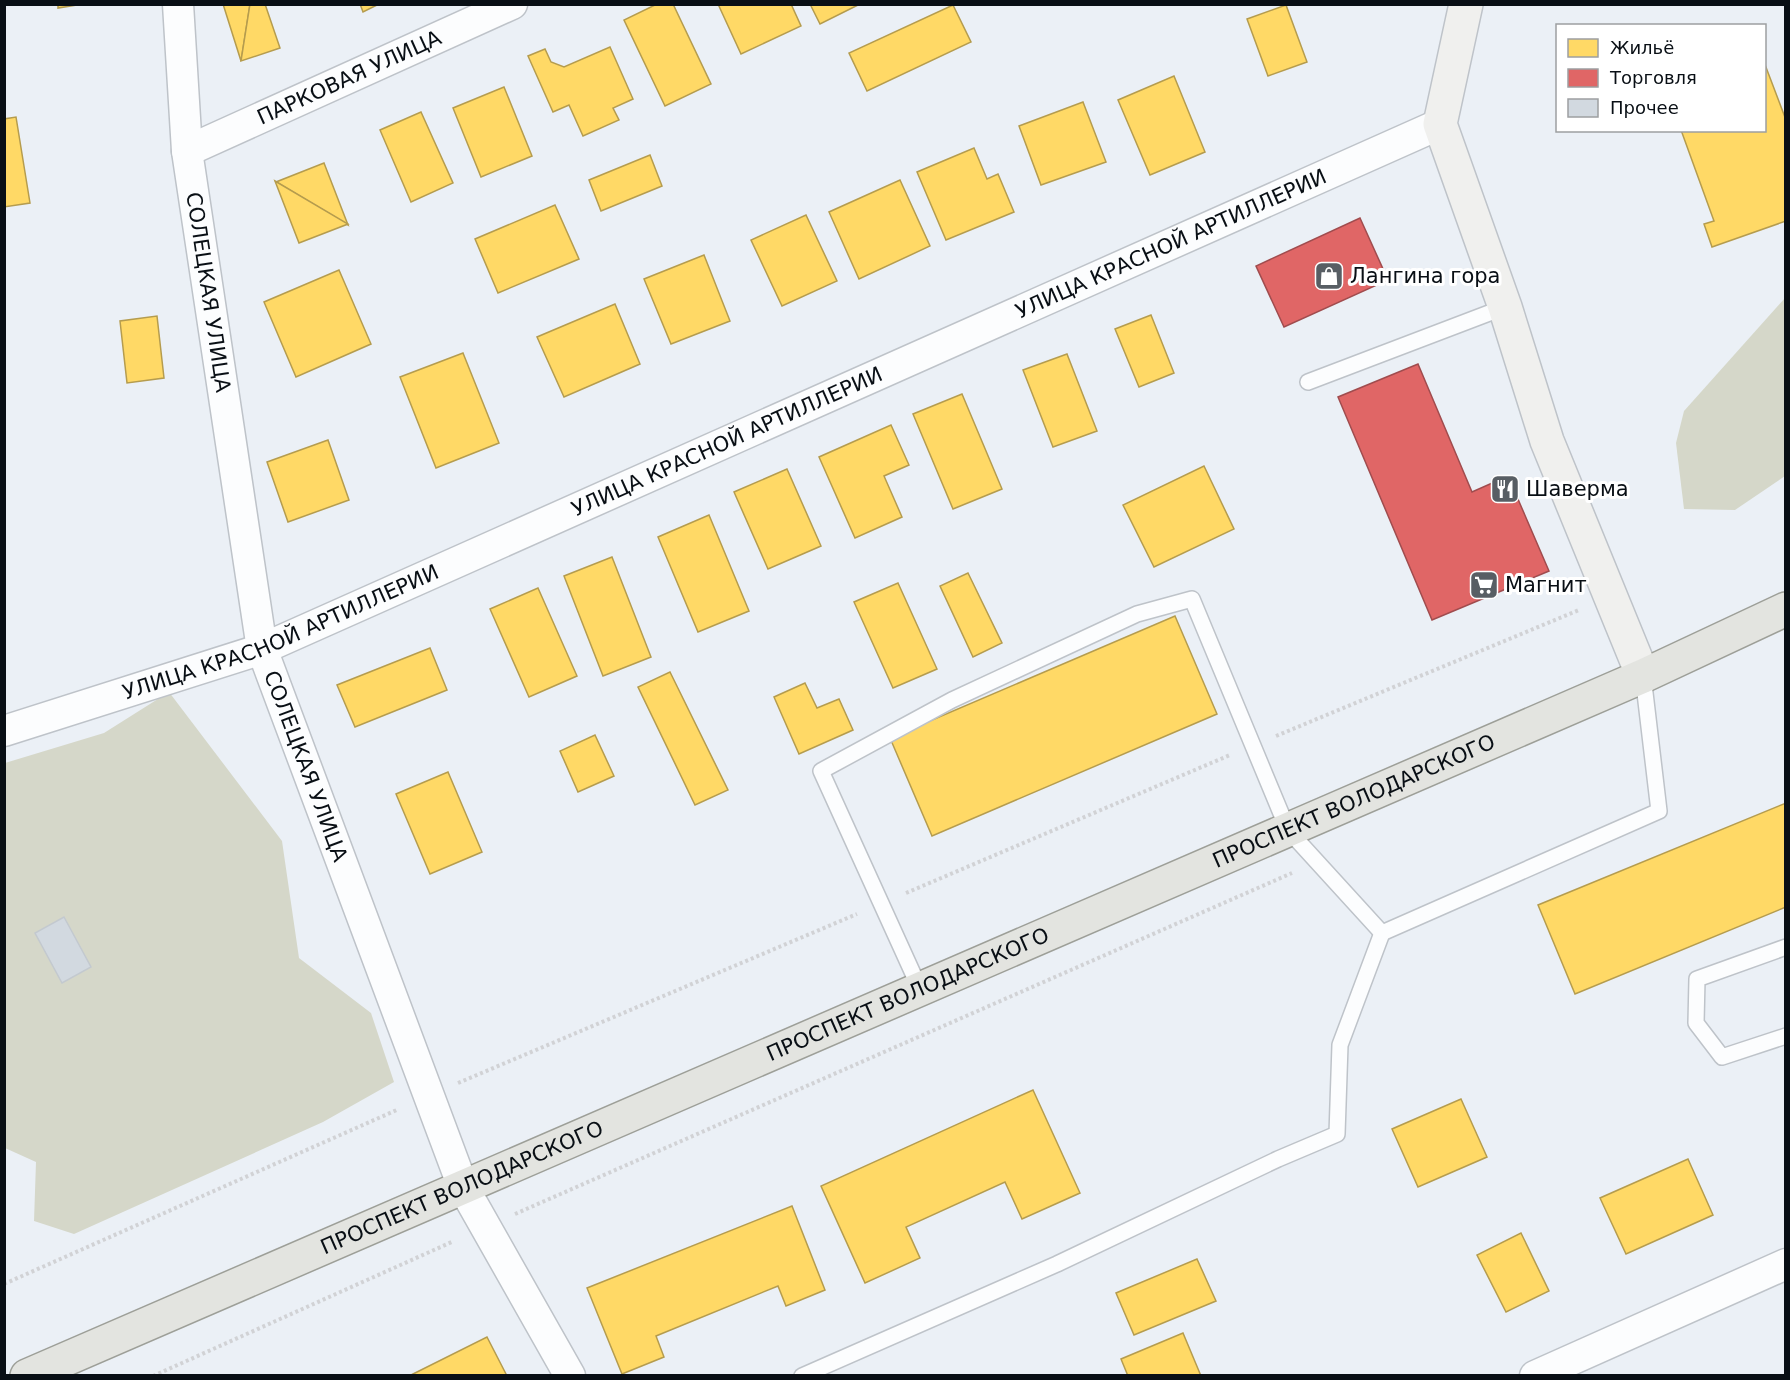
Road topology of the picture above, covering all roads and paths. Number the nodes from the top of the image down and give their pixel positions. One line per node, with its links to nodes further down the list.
1 (178, 4): 5 (street, СОЛЕЦКАЯ УЛИЦА)
2 (512, 4): 5 (street, ПАРКОВАЯ УЛИЦА)
3 (1466, 4): 4 (main road)
4 (1440, 124): 6 (main road); 10 (street, УЛИЦА КРАСНОЙ АРТИЛЛЕРИИ)
5 (188, 151): 10 (street, СОЛЕЦКАЯ УЛИЦА)
6 (1505, 307): 7 (lane); 11 (main road)
7 (1308, 382)
8 (1588, 606): 13 (path)
9 (1785, 609): 11 (main road, ПРОСПЕКТ ВОЛОДАРСКОГО)
10 (262, 649): 12 (street, УЛИЦА КРАСНОЙ АРТИЛЛЕРИИ); 21 (street, СОЛЕЦКАЯ УЛИЦА)
11 (1643, 676): 14 (main road, ПРОСПЕКТ ВОЛОДАРСКОГО); 17 (lane)
12 (4, 731)
13 (1253, 746): 14 (lane); 16 (path); 16 (lane)
14 (1288, 830): 15 (lane); 19 (main road, ПРОСПЕКТ ВОЛОДАРСКОГО)
15 (1318, 861): 17 (lane); 23 (path)
16 (881, 904): 19 (lane); 21 (path)
17 (1382, 933): 29 (lane)
18 (1785, 947): 20 (lane)
19 (920, 989): 22 (main road, ПРОСПЕКТ ВОЛОДАРСКОГО)
20 (1785, 1036)
21 (429, 1096): 22 (street, СОЛЕЦКАЯ УЛИЦА); 25 (path)
22 (463, 1187): 23 (street, СОЛЕЦКАЯ УЛИЦА); 26 (main road, ПРОСПЕКТ ВОЛОДАРСКОГО)
23 (486, 1226): 27 (path); 28 (street, СОЛЕЦКАЯ УЛИЦА)
24 (1785, 1264): 30 (street)
25 (4, 1284)
26 (27, 1376)
27 (153, 1376)
28 (570, 1376)
29 (802, 1376)
30 (1535, 1376)

